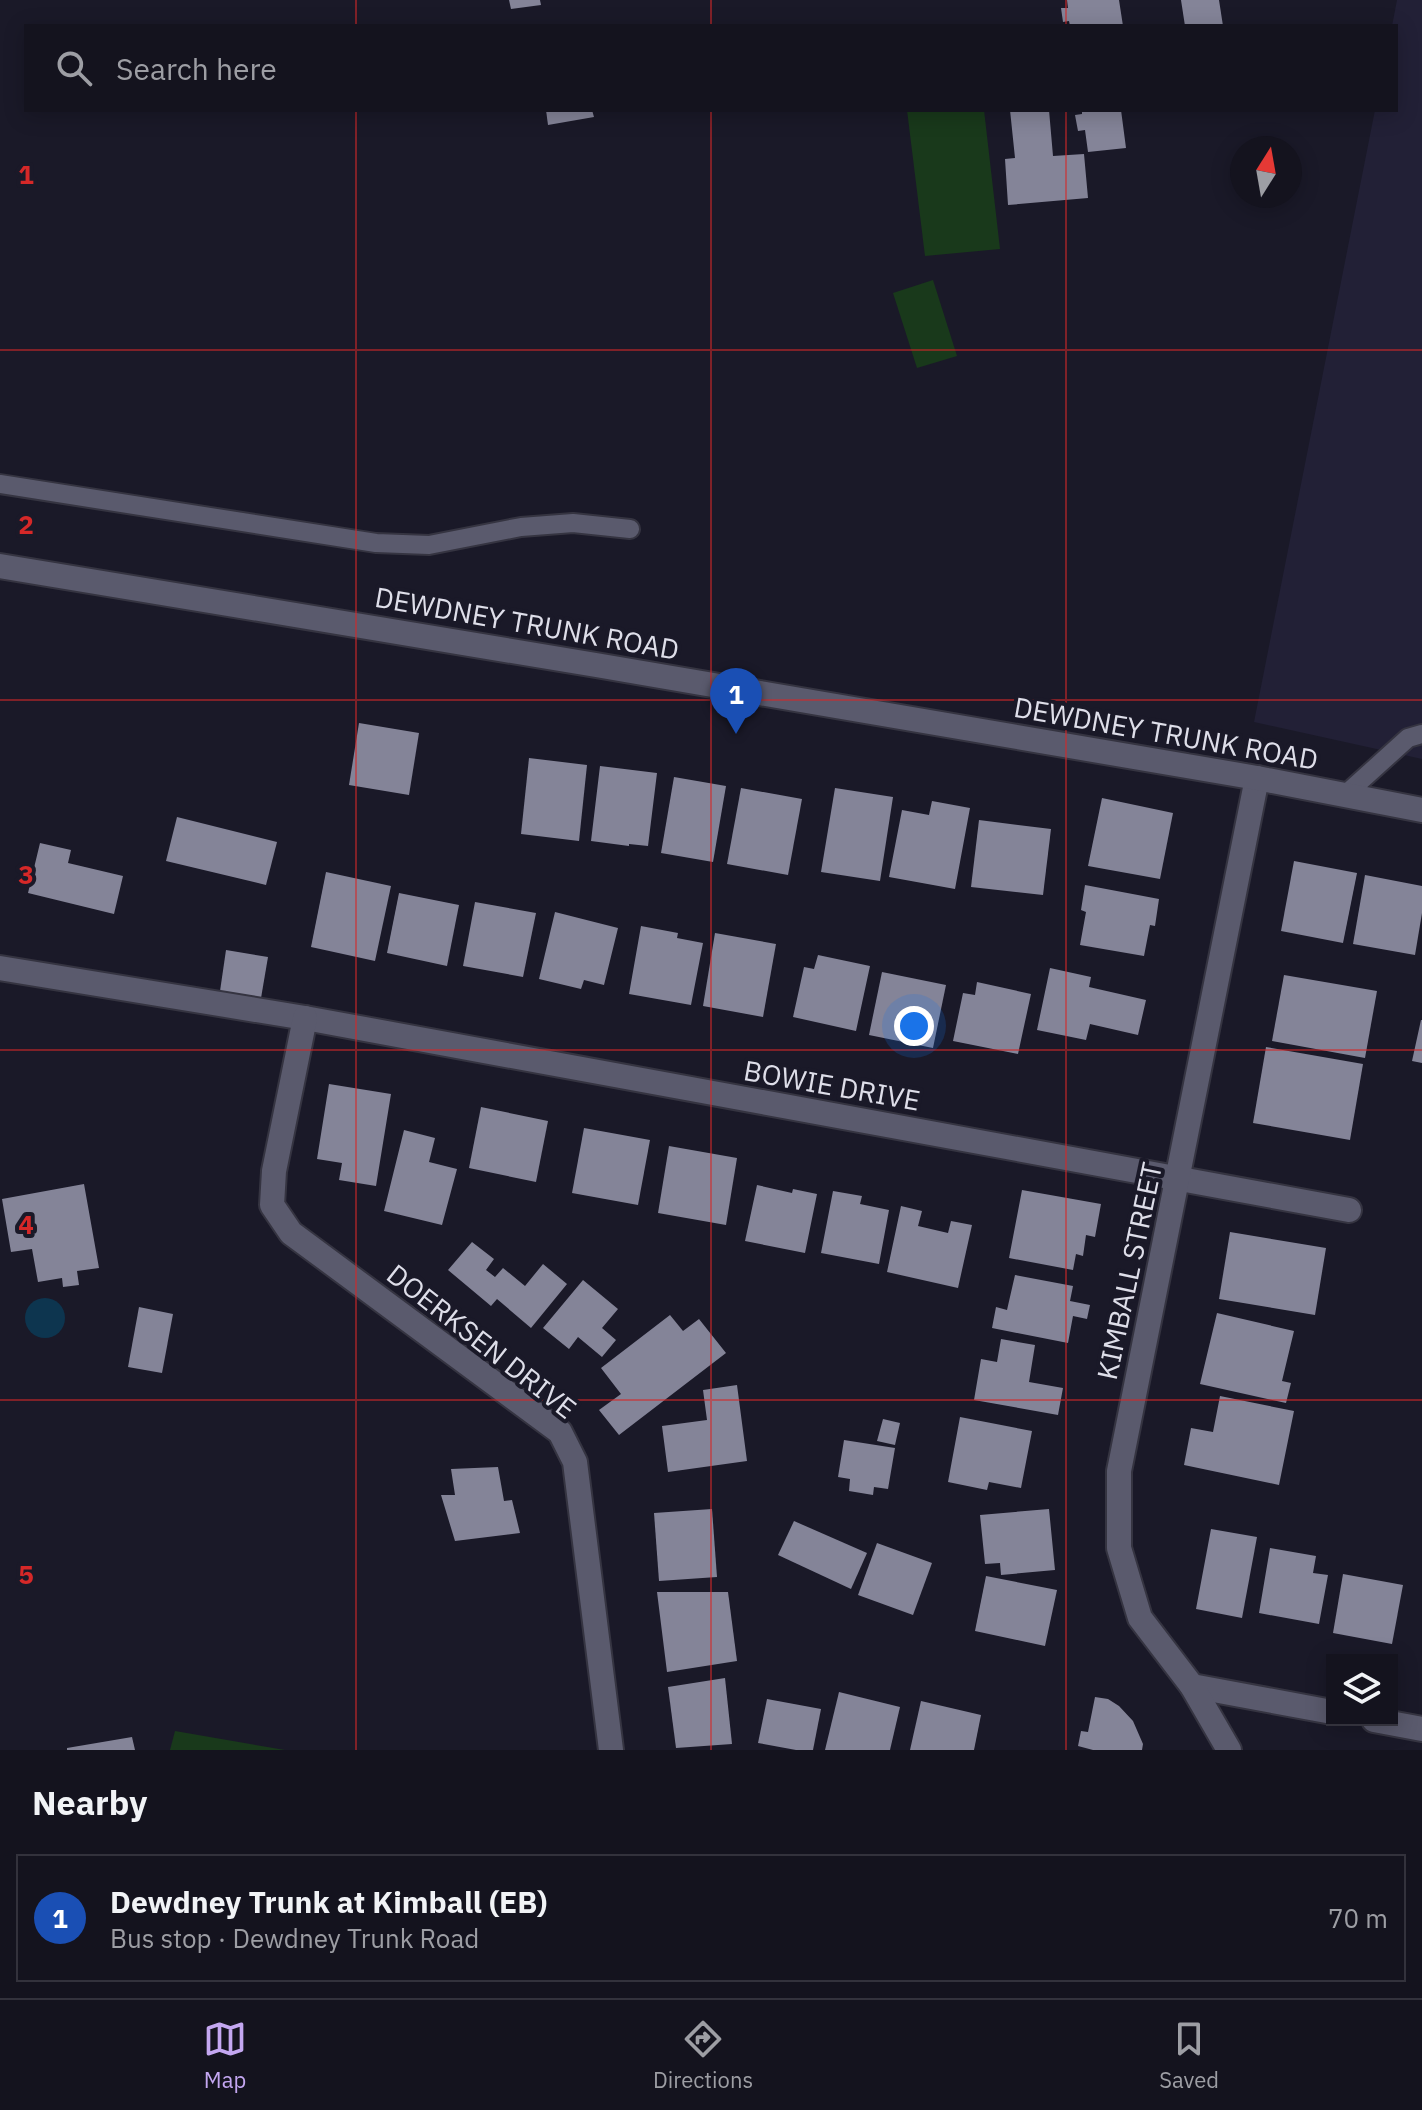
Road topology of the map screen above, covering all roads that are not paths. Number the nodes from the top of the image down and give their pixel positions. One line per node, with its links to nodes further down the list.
1 (0, 484): 2 (lane)
2 (630, 529)
3 (0, 566): 5 (street, DEWDNEY TRUNK ROAD)
4 (1422, 734): 6 (lane)
5 (1257, 778): 6 (street, DEWDNEY TRUNK ROAD); 10 (street, KIMBALL STREET)
6 (1345, 795): 7 (street, DEWDNEY TRUNK ROAD)
7 (1422, 810)
8 (0, 968): 9 (street, BOWIE DRIVE)
9 (305, 1018): 10 (street, BOWIE DRIVE); 16 (street, DOERKSEN DRIVE)
10 (1178, 1179): 11 (street, BOWIE DRIVE); 12 (street, KIMBALL STREET)
11 (1349, 1210)
12 (1192, 1686): 13 (street); 17 (street, KIMBALL STREET)
13 (1326, 1711)
14 (1398, 1724): 15 (street)
15 (1422, 1729)
16 (611, 1750)
17 (1229, 1750)

